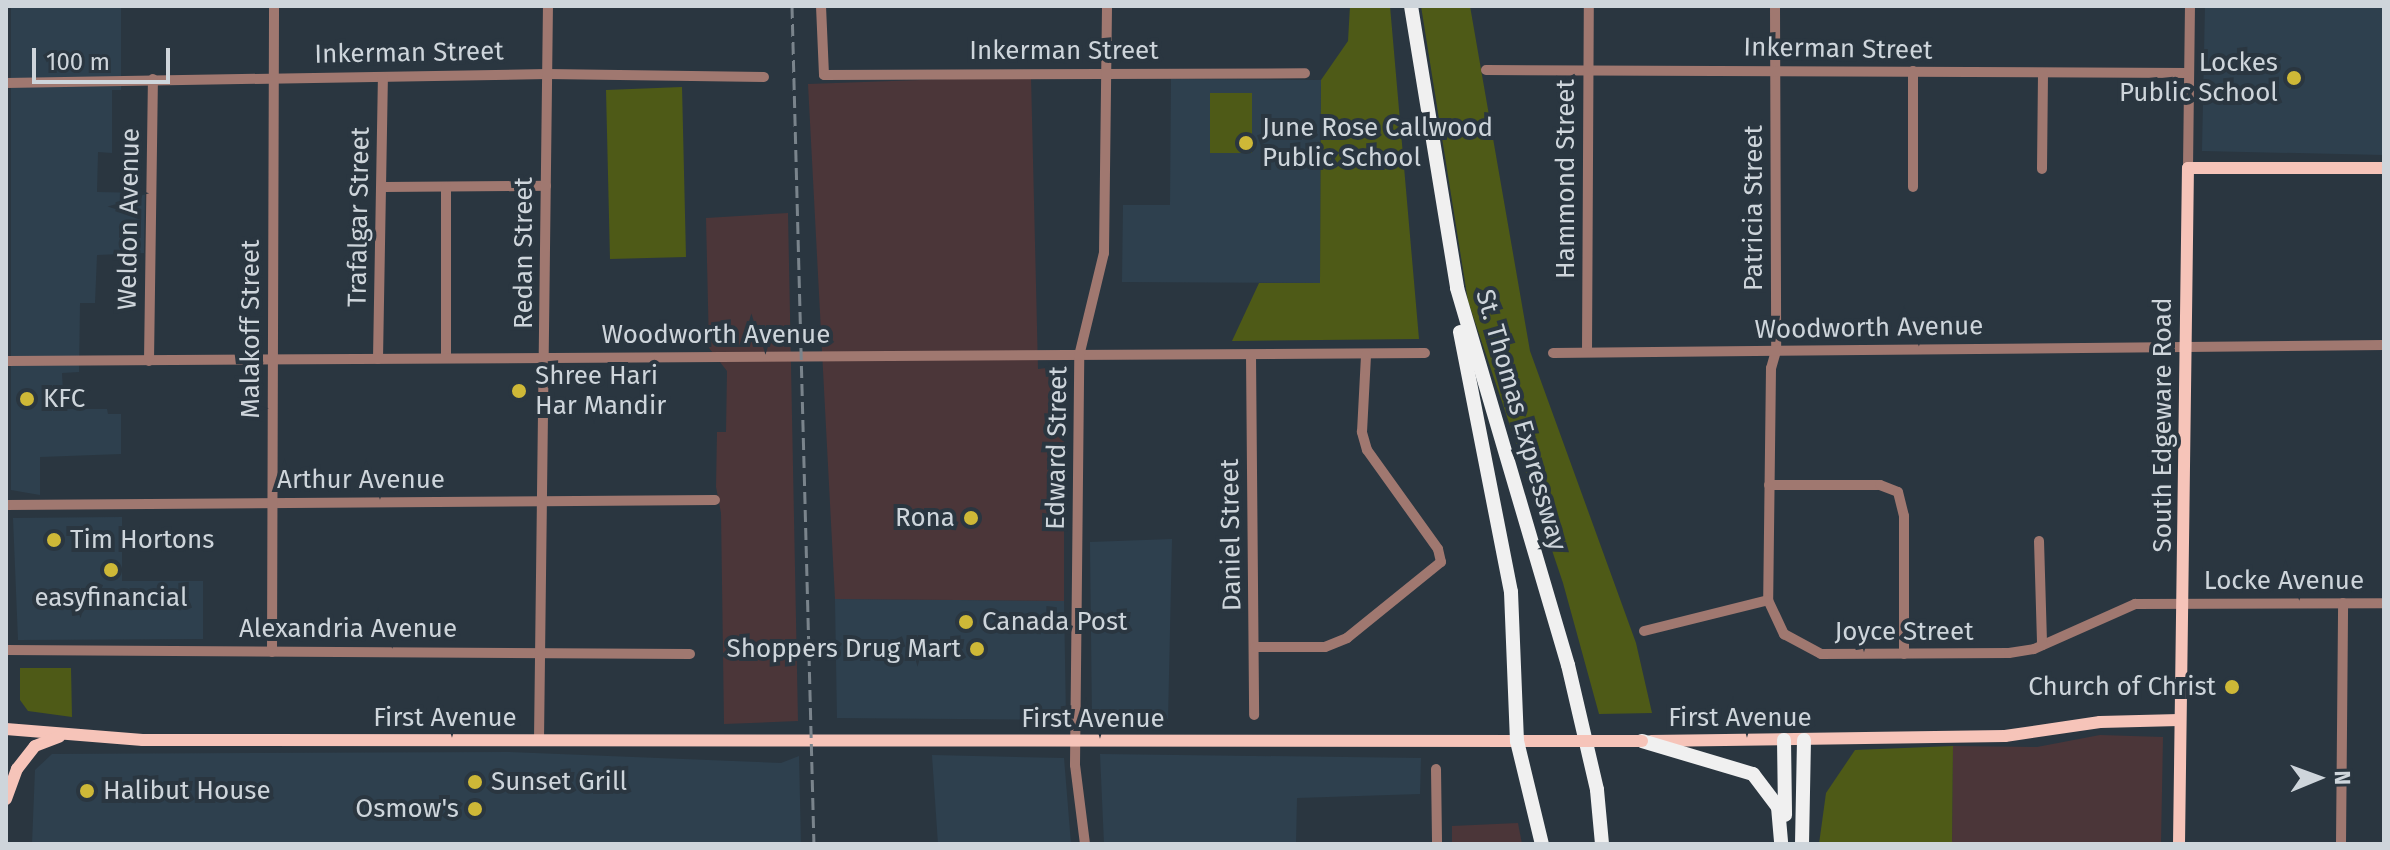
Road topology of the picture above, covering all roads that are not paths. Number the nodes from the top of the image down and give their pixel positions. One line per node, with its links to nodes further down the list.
1 (274, 6): 18 (street, Malakoff Street)
2 (548, 6): 17 (street, Redan Street)
3 (821, 6): 13 (street, Inkerman Street)
4 (1107, 6): 13 (street, Edward Street)
5 (1411, 6): 30 (highway, St. Thomas Expressway)
6 (1589, 6): 10 (street, Hammond Street)
7 (2190, 6): 16 (street, South Edgeware Road)
8 (1775, 7): 11 (street, Patricia Street)
9 (1486, 70): 10 (street, Inkerman Street)
10 (1588, 70): 11 (street, Inkerman Street); 34 (street, Hammond Street)
11 (1775, 70): 12 (street, Inkerman Street); 33 (street, Patricia Street)
12 (1913, 71): 15 (street, Inkerman Street); 29 (street)
13 (1107, 72): 14 (street, Inkerman Street); 39 (street, Edward Street)
14 (1305, 73)
15 (2043, 73): 16 (street, Inkerman Street); 25 (street)
16 (2189, 73): 23 (street, South Edgeware Road)
17 (547, 74): 19 (street, Inkerman Street); 20 (street, Inkerman Street); 26 (street, Redan Street)
18 (274, 77): 19 (street, Inkerman Street); 21 (street, Inkerman Street); 43 (street, Malakoff Street)
19 (383, 77): 27 (street, Trafalgar Street)
20 (764, 77)
21 (153, 79): 22 (street, Inkerman Street); 45 (street, Weldon Avenue)
22 (6, 83)
23 (2188, 168): 24 (main road); 32 (main road, South Edgeware Road)
24 (2384, 168)
25 (2042, 169)
26 (546, 186): 28 (street); 41 (street, Redan Street)
27 (384, 187): 28 (street); 42 (street, Trafalgar Street)
28 (446, 187): 40 (street)
29 (1913, 187)
30 (1444, 231): 72 (highway); 75 (highway, St. Thomas Expressway)
31 (2384, 345): 32 (street, Woodworth Avenue)
32 (2186, 347): 33 (street, Woodworth Avenue); 53 (main road, South Edgeware Road)
33 (1776, 351): 34 (street, Woodworth Avenue); 46 (street, Patricia Street)
34 (1587, 352): 36 (street, Woodworth Avenue)
35 (1425, 353): 38 (street, Woodworth Avenue)
36 (1553, 353)
37 (1251, 355): 38 (street, Woodworth Avenue); 39 (street, Woodworth Avenue); 58 (street, Daniel Street)
38 (1366, 355): 58 (street)
39 (1079, 356): 41 (street, Woodworth Avenue); 69 (street, Edward Street)
40 (446, 358): 41 (street, Woodworth Avenue); 42 (street, Woodworth Avenue)
41 (546, 358): 48 (street, Redan Street)
42 (378, 359): 43 (street, Woodworth Avenue)
43 (273, 360): 45 (street, Woodworth Avenue); 49 (street, Malakoff Street)
44 (6, 361): 45 (street, Woodworth Avenue)
45 (149, 361)
46 (1769, 485): 52 (street, Patricia Street); 63 (street)
47 (715, 500): 48 (street, Arthur Avenue)
48 (545, 502): 49 (street, Arthur Avenue); 60 (street, Redan Street)
49 (272, 503): 50 (street, Arthur Avenue); 61 (street, Malakoff Street)
50 (6, 505)
51 (2039, 541): 57 (street)
52 (1768, 600): 56 (street); 63 (street, Joyce Street)
53 (2184, 603): 54 (street, Locke Avenue); 57 (street, Joyce Street); 65 (main road, South Edgeware Road)
54 (2343, 603): 55 (street, Locke Avenue); 85 (street)
55 (2384, 603)
56 (1644, 631)
57 (2042, 645): 63 (street, Joyce Street)
58 (1255, 647): 64 (street, Daniel Street)
59 (6, 650): 61 (street, Alexandria Avenue)
60 (544, 650): 61 (street, Alexandria Avenue); 62 (street, Alexandria Avenue); 68 (street, Redan Street)
61 (272, 652)
62 (690, 654)
63 (1904, 654)
64 (1254, 715)
65 (2179, 720): 71 (main road, First Avenue); 84 (main road, South Edgeware Road)
66 (6, 729): 67 (main road, First Avenue)
67 (62, 736): 68 (main road, First Avenue); 76 (main road)
68 (539, 740): 69 (main road, First Avenue)
69 (1076, 740): 72 (main road, First Avenue); 77 (street, Edward Street)
70 (1784, 740): 71 (main road, First Avenue); 73 (main road, First Avenue); 82 (highway)
71 (1804, 740): 83 (highway)
72 (1517, 741): 73 (main road, First Avenue, bridge); 79 (highway)
73 (1642, 741): 82 (highway)
74 (1436, 769): 78 (street)
75 (1597, 790): 80 (highway, St. Thomas Expressway); 81 (highway)
76 (6, 799)
77 (1085, 844)
78 (1437, 844)
79 (1542, 844)
80 (1602, 844)
81 (1612, 844)
82 (1782, 844)
83 (1802, 844)
84 (2179, 844)
85 (2341, 844)

